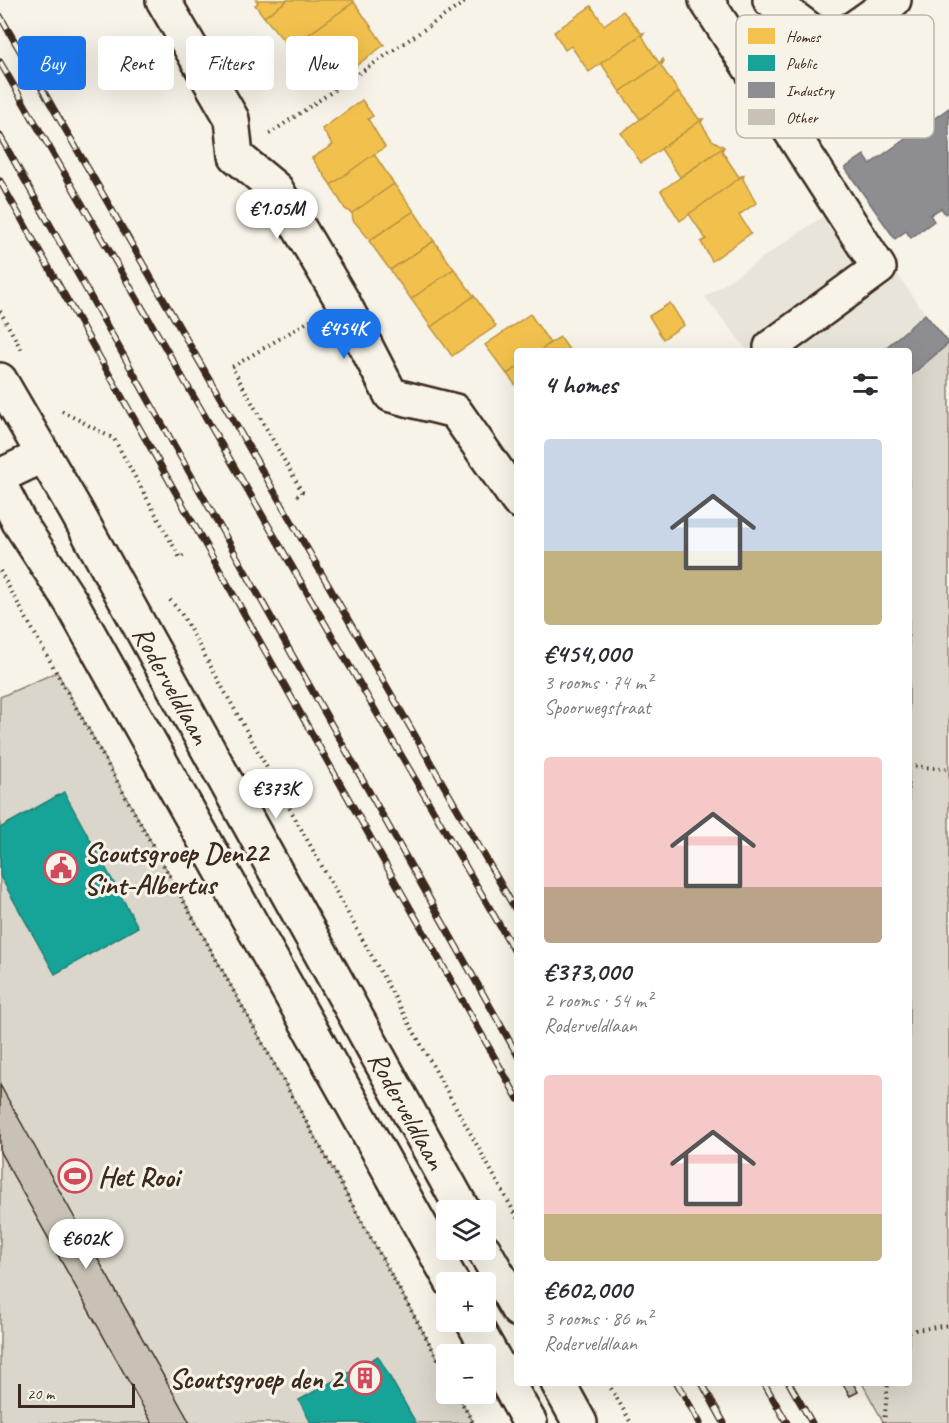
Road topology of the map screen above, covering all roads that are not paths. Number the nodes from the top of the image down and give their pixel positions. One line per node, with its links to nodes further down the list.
1 (163, 0): 14 (street)
2 (706, 0): 7 (street)
3 (770, 0): 5 (street)
4 (894, 0): 6 (street)
5 (790, 15)
6 (873, 15)
7 (736, 45)
8 (796, 138): 9 (street)
9 (771, 347)
10 (3, 393): 11 (street, Roderveldlaan)
11 (44, 455): 12 (street); 15 (street, Roderveldlaan)
12 (0, 476)
13 (0, 485): 17 (street, Roderveldlaan)
14 (514, 495)
15 (457, 1200)
16 (490, 1260): 18 (street)
17 (446, 1272)
18 (514, 1303)
19 (480, 1332): 21 (street)
20 (560, 1386): 22 (street)
21 (530, 1423)
22 (580, 1423)

